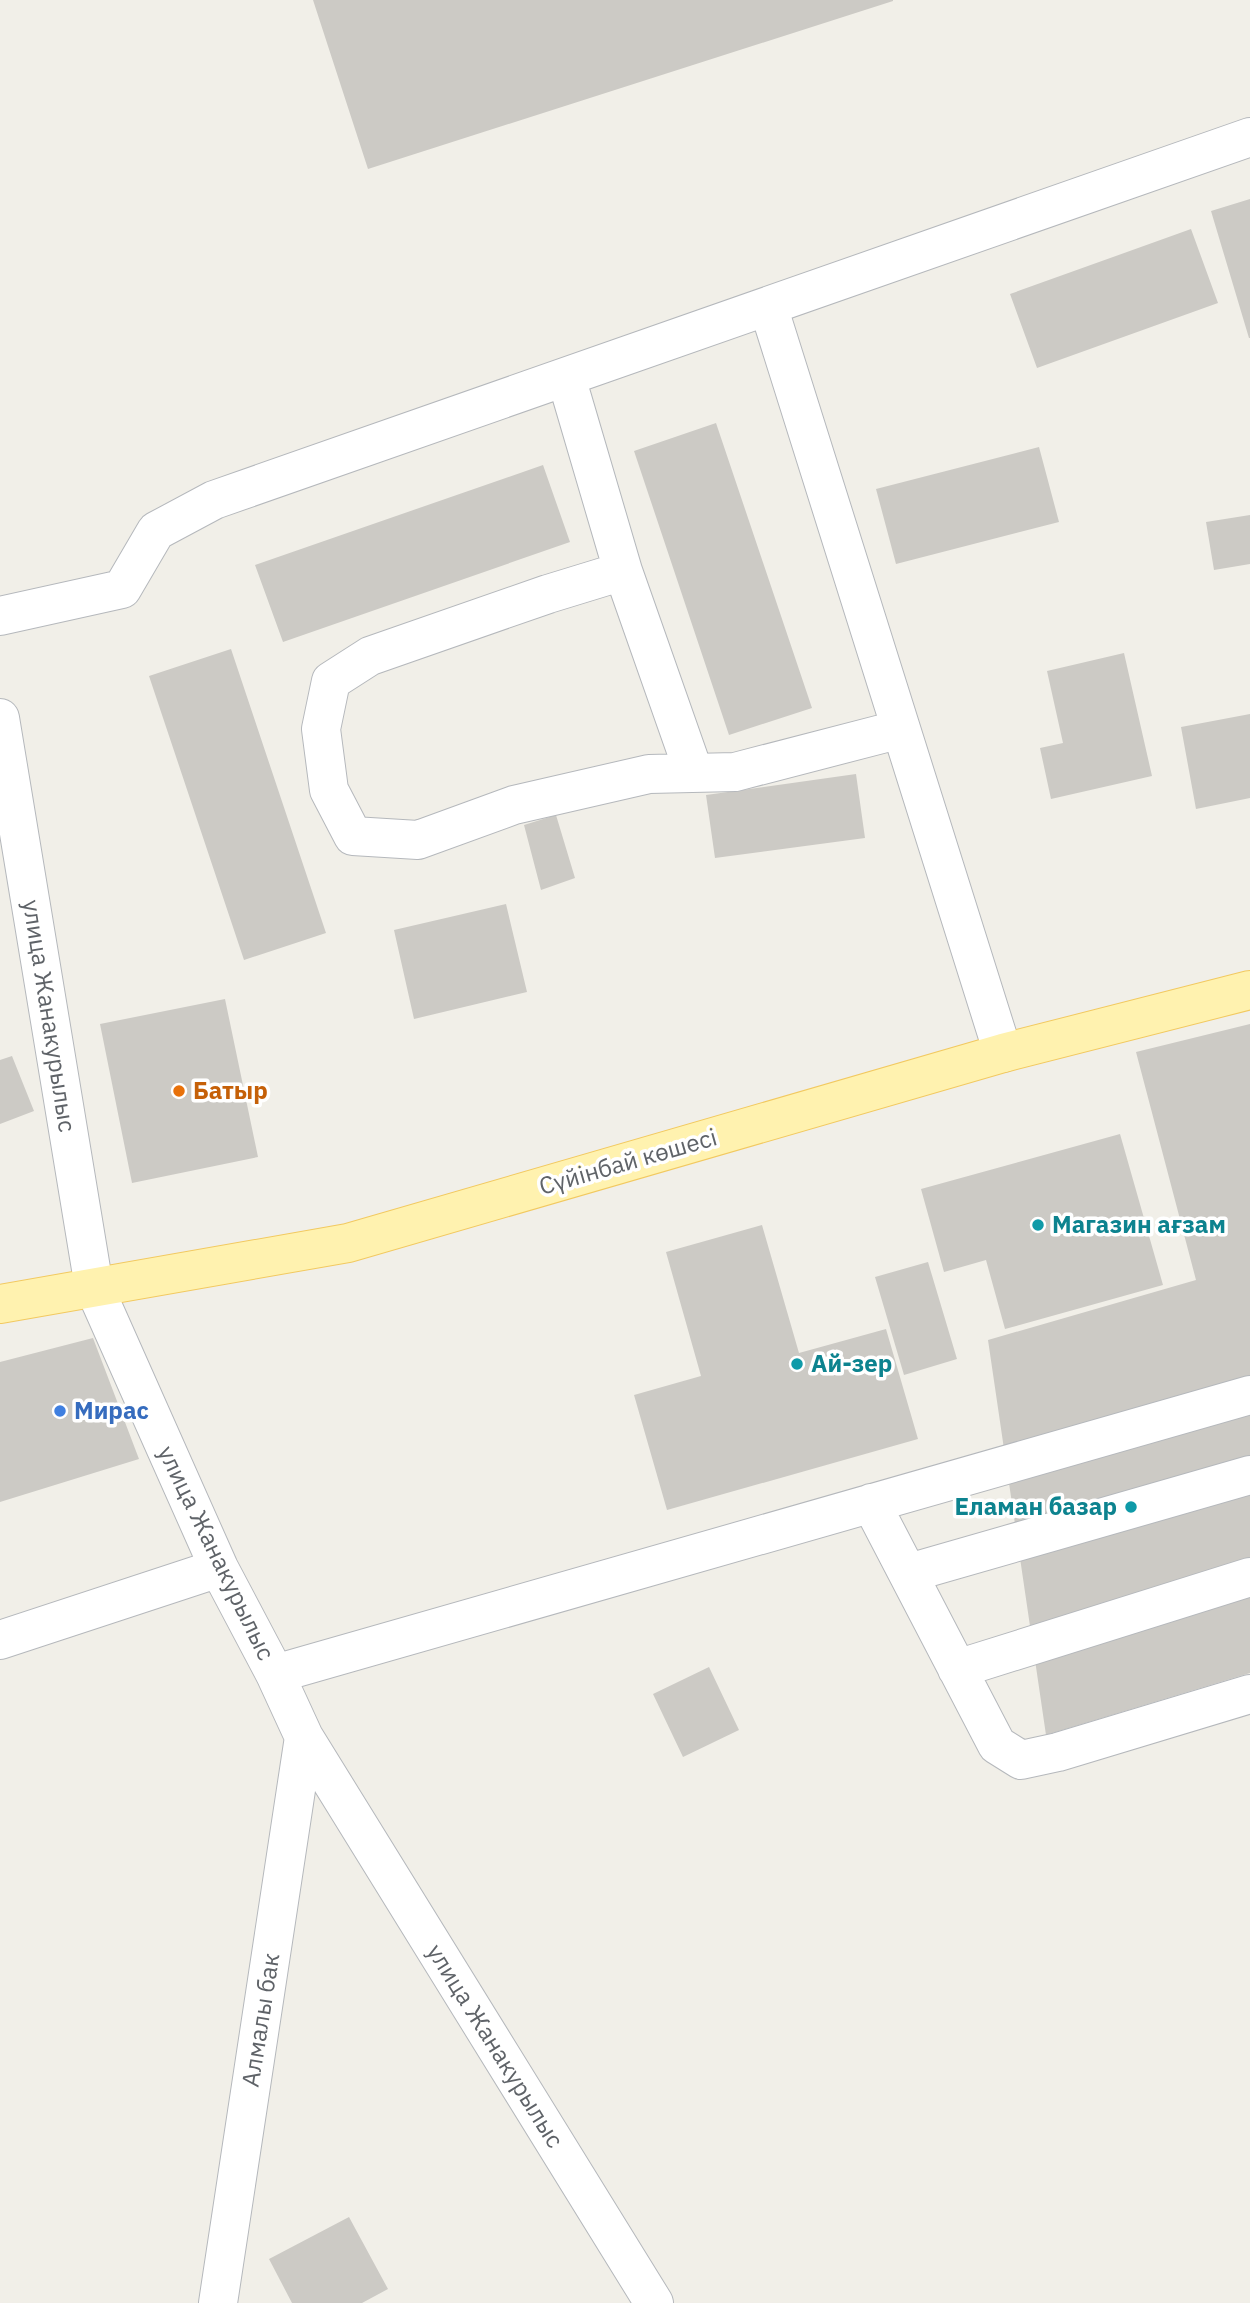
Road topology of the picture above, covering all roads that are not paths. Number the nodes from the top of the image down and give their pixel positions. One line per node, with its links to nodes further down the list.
1 (1250, 137): 2 (street)
2 (768, 306): 3 (street); 7 (street)
3 (566, 377): 4 (street); 5 (street)
4 (624, 571): 8 (street); 8 (street)
5 (0, 615)
6 (0, 718): 11 (street, улица Жанакурылыс)
7 (901, 730): 8 (street); 10 (street)
8 (694, 773)
9 (1250, 990): 10 (main road, Сүйінбай көшесі)
10 (1003, 1053): 11 (main road, Сүйінбай көшесі)
11 (94, 1287): 12 (main road, Сүйінбай көшесі); 16 (street, улица Жанакурылыс)
12 (0, 1304)
13 (1250, 1395): 15 (street)
14 (1250, 1475): 17 (street)
15 (871, 1503): 17 (street); 21 (street)
16 (219, 1568): 19 (street); 21 (street, улица Жанакурылыс)
17 (909, 1573): 20 (street)
18 (1250, 1577): 20 (street)
19 (0, 1640)
20 (957, 1670): 22 (street)
21 (275, 1674): 23 (street, улица Жанакурылыс)
22 (1250, 1694)
23 (304, 1737): 24 (street, Алмалы бак); 25 (street, улица Жанакурылыс)
24 (218, 2303)
25 (654, 2303)

